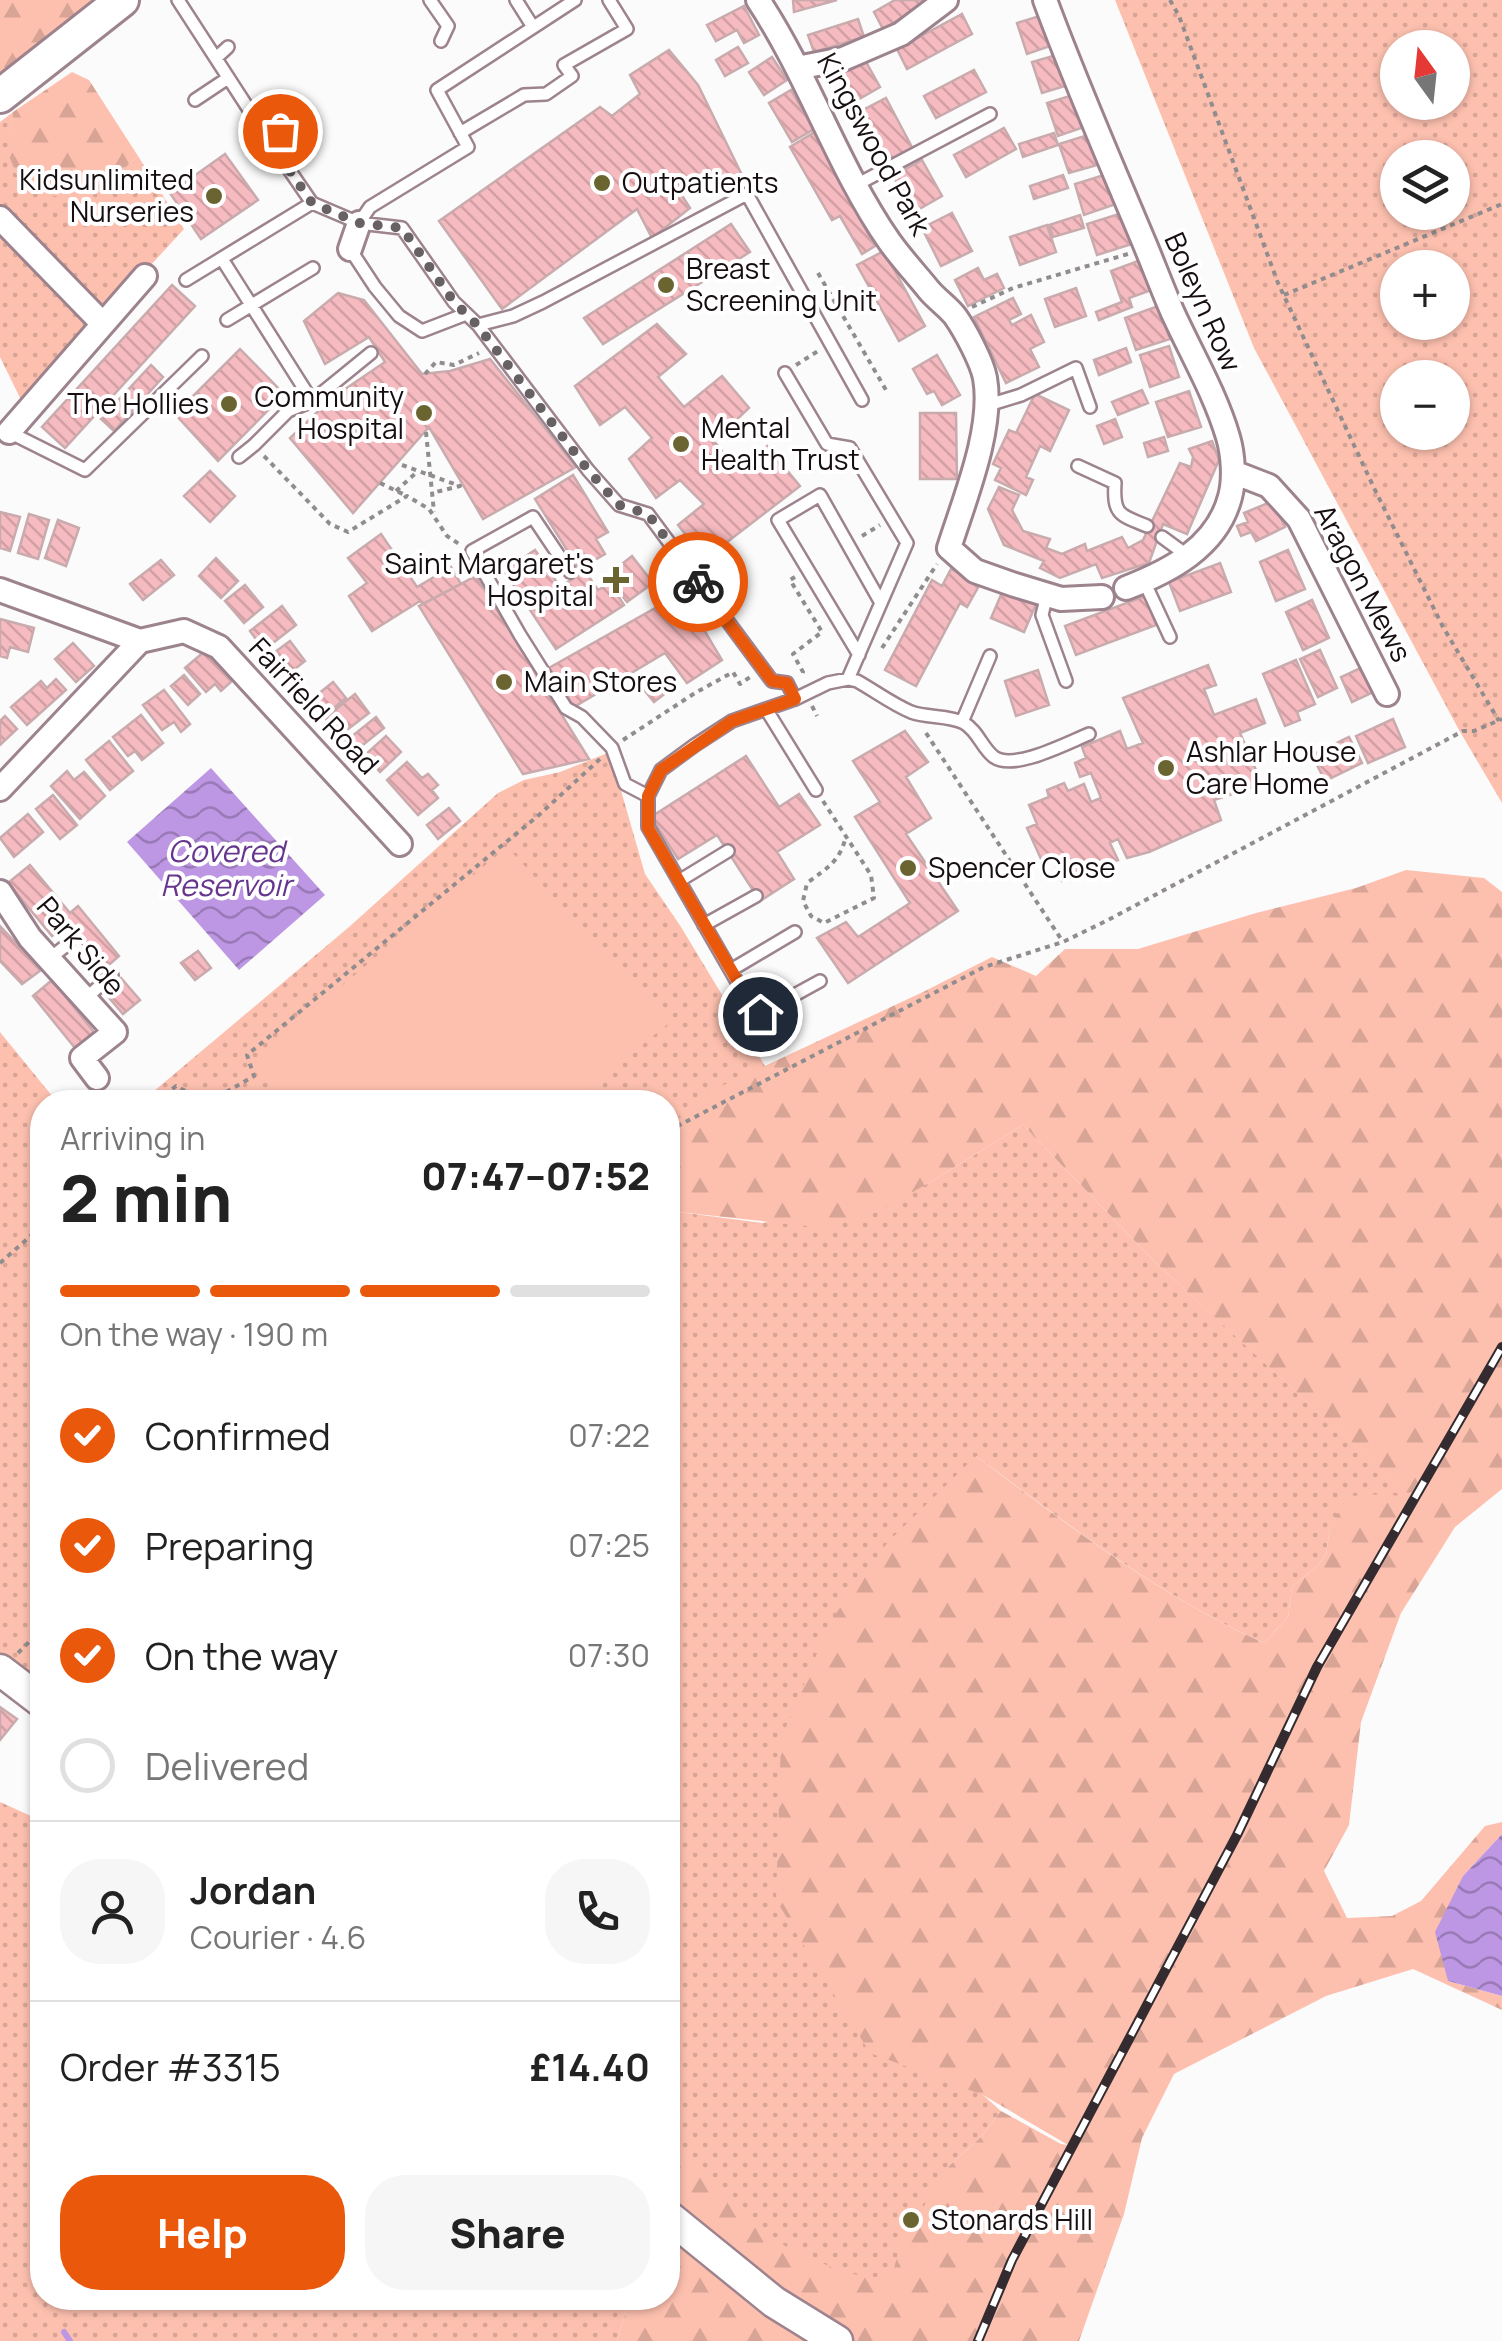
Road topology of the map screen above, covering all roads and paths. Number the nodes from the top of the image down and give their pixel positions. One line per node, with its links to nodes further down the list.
1 (122, 0): 17 (main road)
2 (178, 0): 14 (lane)
3 (430, 0): 12 (lane)
4 (516, 0): 11 (lane)
5 (575, 0): 11 (lane)
6 (610, 0): 21 (lane)
7 (758, 0): 15 (street, Kingswood Park)
8 (946, 0): 15 (street)
9 (1046, 0): 29 (street, Boleyn Row)
10 (1170, 0): 35 (path)
11 (533, 28): 21 (lane)
12 (441, 40)
13 (228, 47): 14 (lane)
14 (216, 58): 16 (lane)
15 (797, 68): 23 (street, Kingswood Park)
16 (228, 78): 18 (lane); 22 (lane)
17 (0, 96)
18 (195, 100)
19 (990, 114): 23 (lane)
20 (280, 131): 22 (lane)
21 (460, 133): 27 (lane)
22 (268, 139): 24 (lane)
23 (856, 185): 38 (street, Kingswood Park)
24 (312, 203): 27 (lane); 30 (lane)
25 (1502, 204): 35 (path)
26 (0, 218): 40 (street)
27 (359, 223): 28 (street); 37 (lane)
28 (350, 249): 37 (lane)
29 (1147, 250): 38 (path); 59 (street, Boleyn Row)
30 (222, 258): 34 (lane); 36 (lane)
31 (313, 268): 36 (lane)
32 (818, 273): 42 (path)
33 (145, 276): 40 (street)
34 (186, 280)
35 (1284, 296): 90 (path)
36 (252, 305): 39 (lane); 49 (lane)
37 (466, 314): 41 (lane)
38 (954, 316): 50 (street, Kingswood Park)
39 (227, 320)
40 (102, 323): 52 (street)
41 (478, 326): 43 (lane); 82 (lane)
42 (852, 331): 43 (path); 47 (path)
43 (829, 344): 46 (path); 48 (lane)
44 (371, 354): 49 (lane)
45 (202, 356): 52 (lane)
46 (785, 373): 76 (lane)
47 (886, 390)
48 (862, 400)
49 (312, 401): 54 (lane)
50 (986, 406): 51 (lane); 68 (street, Kingswood Park)
51 (1090, 407)
52 (9, 432)
53 (426, 432): 60 (path)
54 (254, 446): 55 (lane); 64 (path)
55 (240, 456)
56 (402, 465): 58 (path)
57 (1078, 466): 66 (lane)
58 (418, 471): 60 (path); 62 (path)
59 (1233, 472): 70 (street, Boleyn Row); 85 (street, Aragon Mews)
60 (430, 476): 63 (path); 63 (path)
61 (380, 483): 62 (path)
62 (396, 490): 64 (path)
63 (432, 492): 65 (path)
64 (407, 496): 65 (path)
65 (434, 517): 69 (path)
66 (1146, 526)
67 (1162, 537): 70 (lane)
68 (948, 548): 74 (street); 79 (path)
69 (472, 550): 71 (lane); 93 (lane)
70 (1188, 556): 72 (street, Boleyn Row)
71 (570, 572)
72 (1135, 585): 77 (lane)
73 (0, 590): 78 (street, Fairfield Road)
74 (1047, 595): 75 (street); 84 (lane)
75 (1102, 597)
76 (881, 603): 80 (lane); 80 (lane)
77 (1170, 638)
78 (140, 641): 94 (street); 98 (street, Fairfield Road)
79 (882, 648)
80 (859, 654): 83 (lane)
81 (990, 656): 91 (lane)
82 (762, 669): 86 (lane); 93 (path)
83 (848, 679): 86 (lane); 88 (lane)
84 (1066, 681)
85 (1387, 694)
86 (800, 697): 87 (lane); 89 (path)
87 (766, 709): 95 (lane); 96 (lane)
88 (912, 712): 91 (lane); 105 (path)
89 (817, 716)
90 (1500, 720): 105 (path)
91 (962, 722): 92 (lane)
92 (1089, 734)
93 (612, 748): 96 (lane); 113 (path)
94 (0, 789)
95 (816, 790): 97 (path)
96 (648, 796): 100 (lane)
97 (846, 836): 97 (path)
98 (400, 844)
99 (728, 851): 100 (lane)
100 (679, 881): 103 (lane)
101 (0, 892): 107 (street, Park Side)
102 (756, 896): 103 (lane)
103 (704, 925): 108 (lane)
104 (795, 932): 108 (lane)
105 (1063, 942): 114 (path)
106 (68, 944): 107 (lane)
107 (50, 960): 111 (street, Park Side)
108 (731, 970): 110 (lane)
109 (112, 975): 111 (lane)
110 (820, 981)
111 (85, 999): 112 (street, Park Side)
112 (97, 1078)
113 (229, 1090)
114 (680, 1125)
115 (30, 1237): 116 (path)
116 (0, 1263)
117 (30, 1641): 118 (path)
118 (0, 1670): 119 (street)
119 (30, 1693)
120 (680, 2226): 121 (street)
121 (837, 2341)

